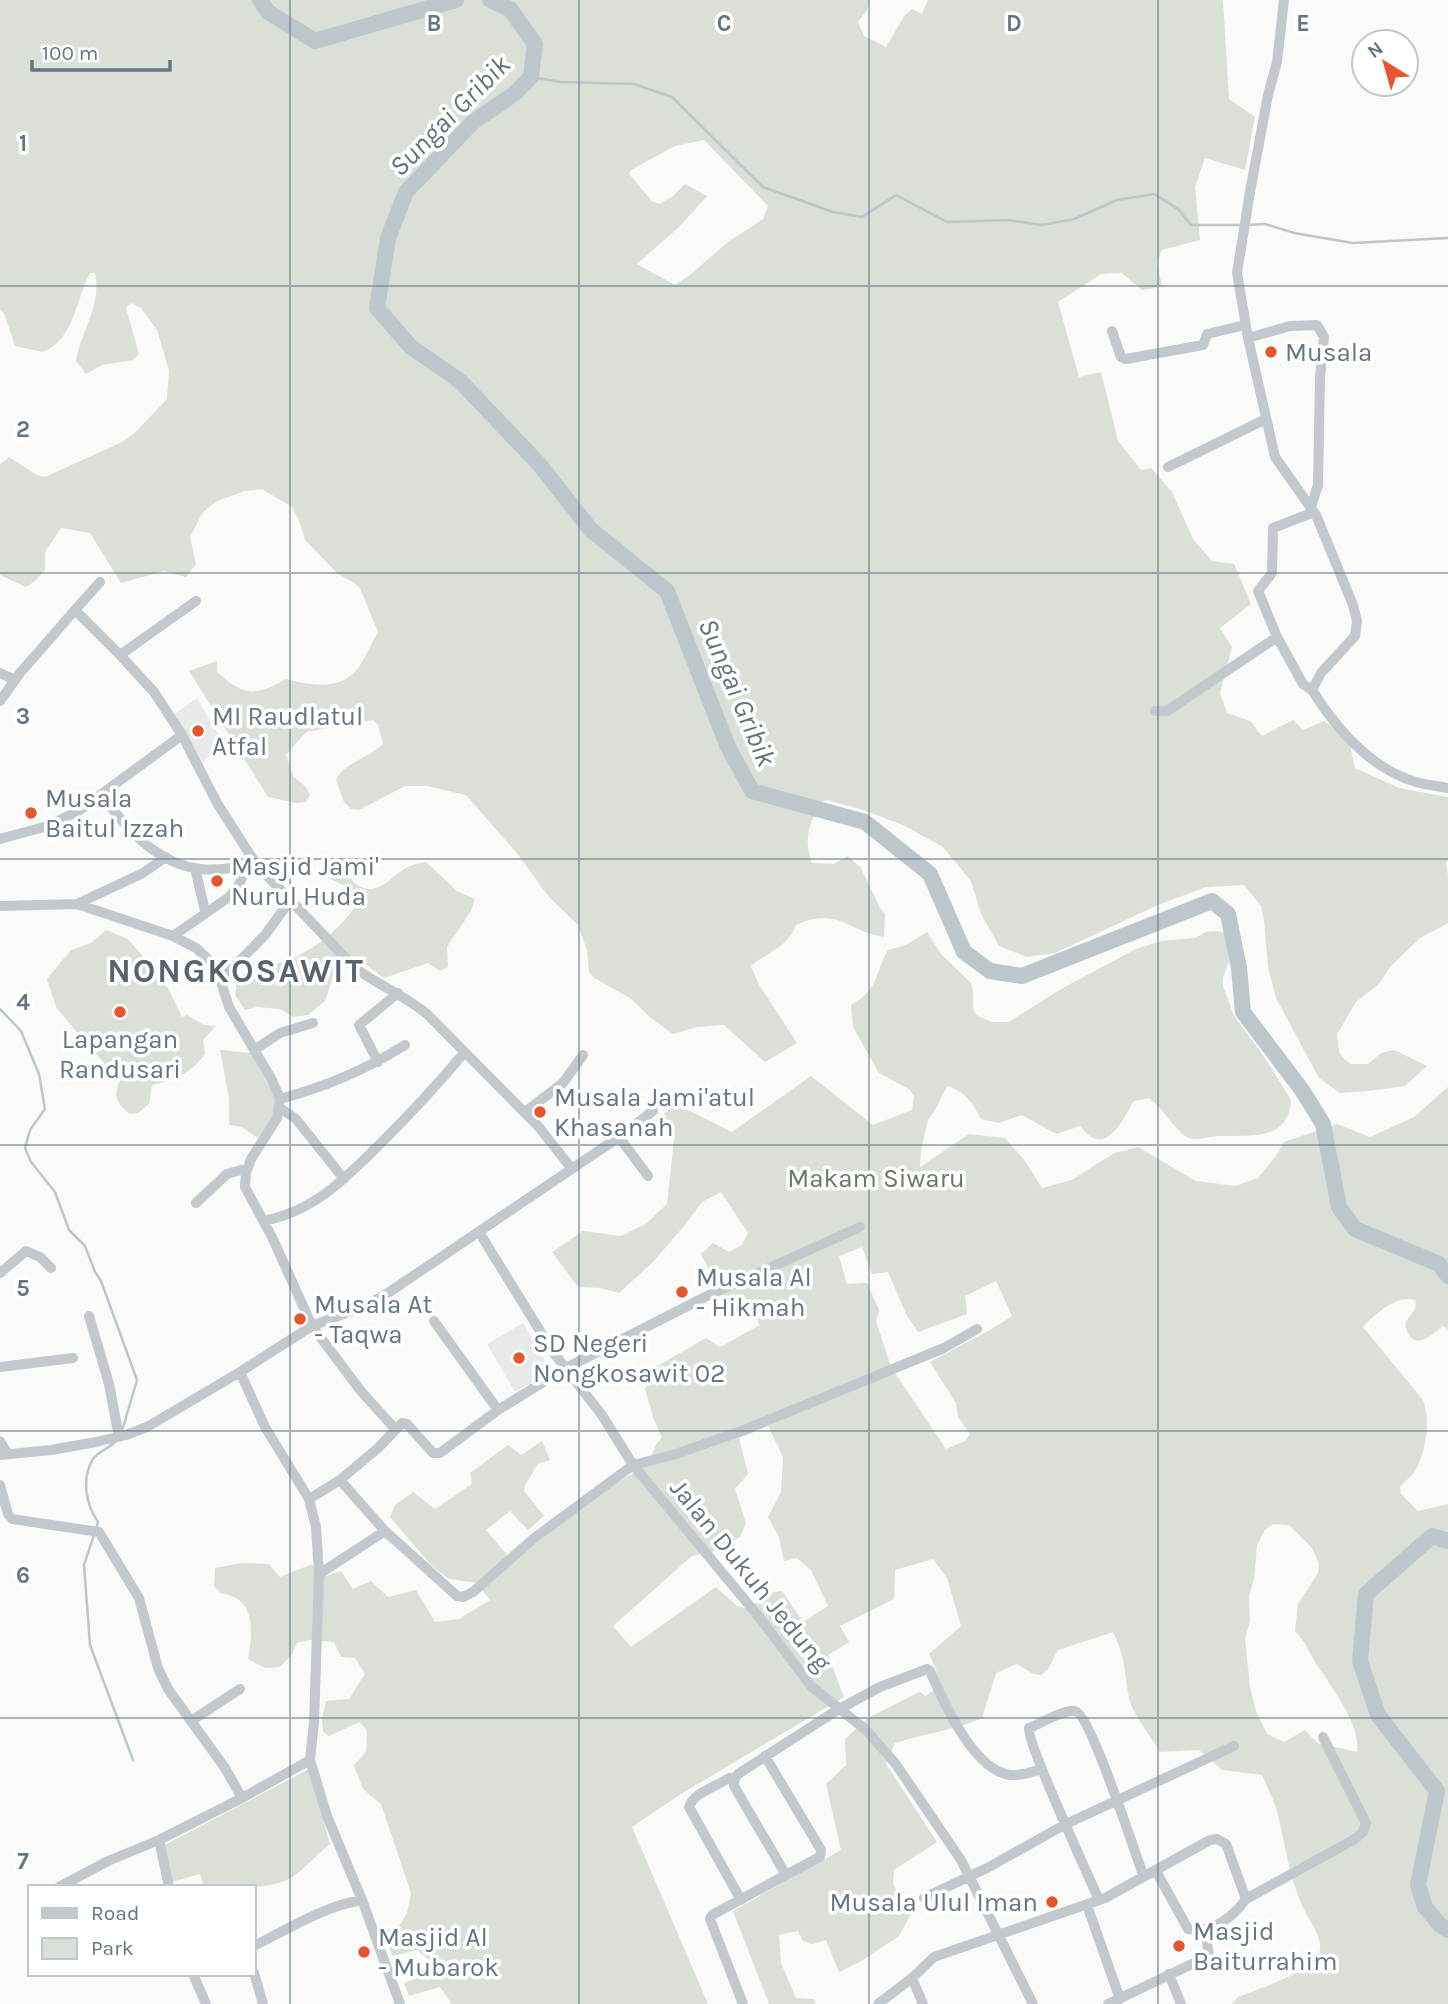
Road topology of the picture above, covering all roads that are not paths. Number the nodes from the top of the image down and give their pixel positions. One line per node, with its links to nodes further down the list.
1 (1284, 0): 2 (street)
2 (1245, 325): 3 (street); 4 (street)
3 (1112, 331)
4 (1248, 338): 5 (street); 7 (street)
5 (1266, 419): 6 (street); 7 (street)
6 (1168, 467)
7 (1312, 510): 11 (street); 15 (street)
8 (100, 582): 10 (street)
9 (196, 601): 12 (street)
10 (75, 610): 12 (street); 14 (street)
11 (1277, 638): 15 (street); 17 (street)
12 (120, 654): 18 (street)
13 (0, 673): 14 (street)
14 (15, 680): 16 (street)
15 (1312, 690): 19 (street)
16 (0, 701)
17 (1155, 711)
18 (182, 735): 20 (street); 23 (street)
19 (1448, 788)
20 (103, 796): 21 (street); 22 (street)
21 (0, 839)
22 (166, 857): 24 (street); 26 (street)
23 (251, 865): 24 (street); 25 (street); 28 (street)
24 (195, 868): 28 (street)
25 (291, 900): 30 (street); 31 (street)
26 (77, 904): 27 (street); 29 (street)
27 (0, 906)
28 (205, 911): 29 (street)
29 (173, 936): 30 (street)
30 (220, 981): 34 (street)
31 (398, 993): 35 (street); 37 (street)
32 (313, 1023): 34 (street)
33 (405, 1045): 37 (street)
34 (254, 1050): 38 (street)
35 (464, 1053): 40 (street); 45 (street)
36 (583, 1055): 40 (street)
37 (378, 1062): 38 (street)
38 (280, 1103): 43 (street); 45 (street)
39 (653, 1111): 41 (street)
40 (525, 1112): 42 (street)
41 (619, 1137): 42 (street); 44 (street)
42 (572, 1169): 49 (street)
43 (246, 1173): 46 (street); 47 (street)
44 (648, 1176)
45 (344, 1179): 47 (street)
46 (196, 1203)
47 (263, 1221): 54 (street)
48 (860, 1227): 58 (street)
49 (479, 1232): 54 (street); 58 (street, Jalan Dukuh Jedung)
50 (51, 1268): 51 (street)
51 (0, 1273)
52 (89, 1316): 62 (street)
53 (434, 1321): 60 (street)
54 (312, 1326): 59 (street); 61 (street)
55 (977, 1329): 65 (street)
56 (73, 1358): 57 (street)
57 (0, 1367)
58 (566, 1368): 60 (street); 65 (street, Jalan Dukuh Jedung)
59 (240, 1372): 62 (street); 68 (street)
60 (498, 1410): 61 (street)
61 (395, 1429): 66 (street)
62 (120, 1436): 64 (street)
63 (0, 1441): 64 (street)
64 (3, 1454)
65 (633, 1465): 69 (street); 72 (street, Jalan Dukuh Jedung)
66 (340, 1480): 68 (street); 69 (street)
67 (0, 1485): 73 (street)
68 (309, 1499): 70 (street)
69 (385, 1531): 70 (street)
70 (319, 1574): 77 (street)
71 (240, 1689): 73 (street)
72 (839, 1709): 76 (street); 78 (street); 86 (street, Jalan Dukuh Jedung)
73 (191, 1721): 80 (street)
74 (1323, 1737): 91 (street)
75 (1234, 1746): 81 (street)
76 (765, 1756): 79 (street); 85 (street)
77 (310, 1760): 80 (street); 92 (street)
78 (1042, 1769): 81 (street); 82 (street)
79 (734, 1780): 85 (street); 93 (street)
80 (242, 1798): 83 (street)
81 (1118, 1801): 82 (street); 87 (street)
82 (1066, 1824): 86 (street); 94 (street)
83 (159, 1840): 88 (street); 89 (street)
84 (1156, 1871): 87 (street); 91 (street); 96 (street)
85 (786, 1875): 93 (street)
86 (969, 1877): 90 (street); 97 (street, Jalan Dukuh Jedung)
87 (1144, 1877): 94 (street)
88 (63, 1885)
89 (169, 1885)
90 (924, 1898)
91 (1246, 1899): 96 (street)
92 (362, 1900): 98 (street); 106 (street)
93 (741, 1900): 107 (street)
94 (1099, 1900): 95 (street)
95 (1087, 1905): 97 (street); 103 (street)
96 (1205, 1930): 99 (street)
97 (1000, 1936): 102 (street); 110 (street, Jalan Dukuh Jedung)
98 (256, 1945)
99 (1169, 1974): 103 (street); 112 (street)
100 (194, 1976): 104 (street)
101 (255, 1976): 105 (street)
102 (912, 1978): 108 (street); 109 (street)
103 (1120, 1998): 111 (street)
104 (206, 2004)
105 (263, 2004)
106 (400, 2004)
107 (743, 2004)
108 (878, 2004)
109 (923, 2004)
110 (1033, 2004)
111 (1108, 2004)
112 (1181, 2004)

